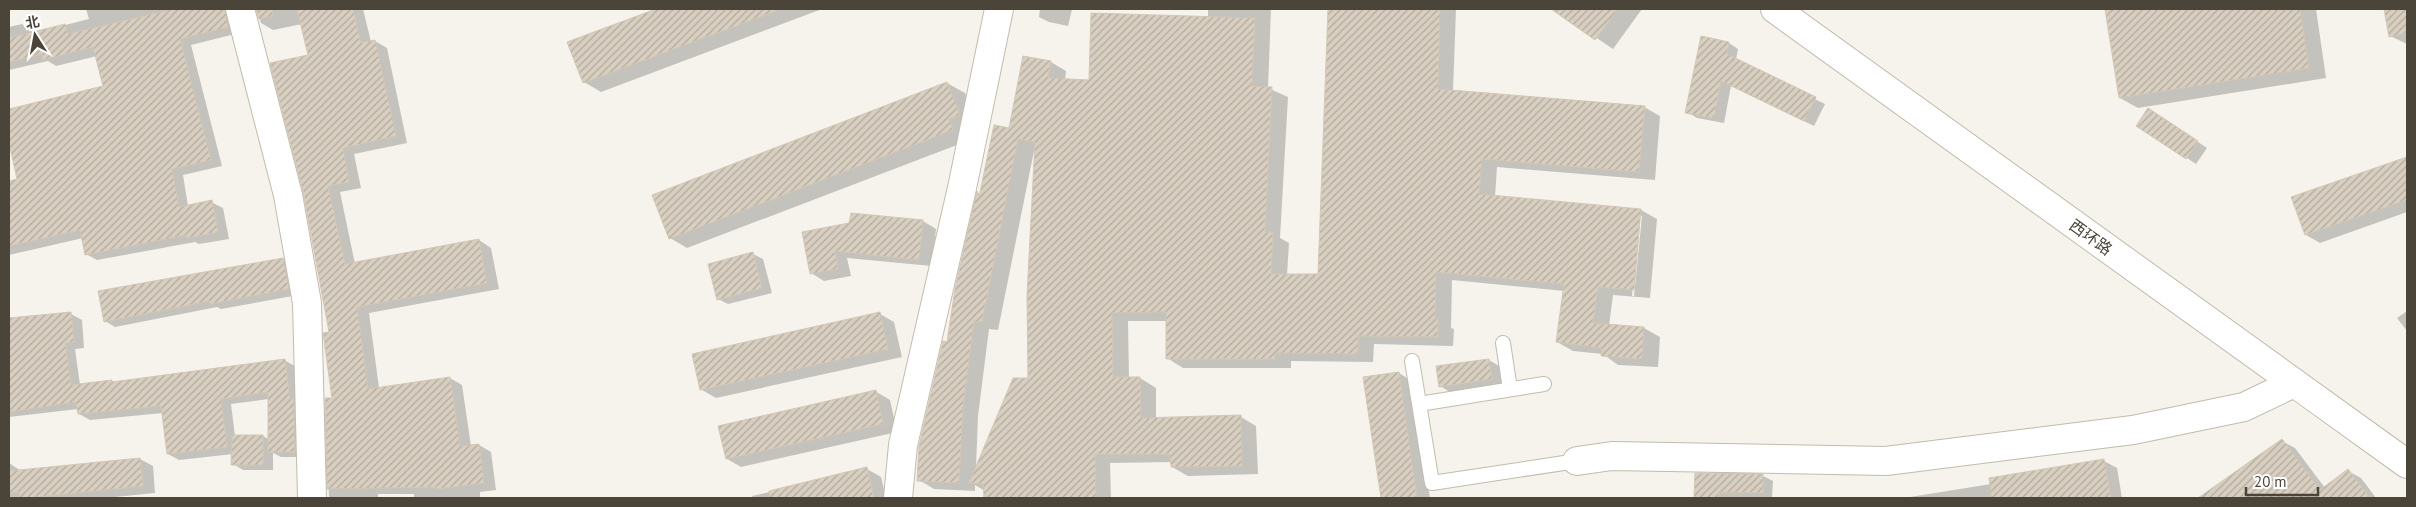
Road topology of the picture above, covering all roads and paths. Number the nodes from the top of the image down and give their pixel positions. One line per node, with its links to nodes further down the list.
1 (240, 9): 12 (street)
2 (999, 9): 13 (street)
3 (1775, 9): 6 (street, 西环路)
4 (1503, 343): 8 (lane)
5 (1412, 361): 9 (lane)
6 (2294, 383): 10 (street); 11 (street, 西环路)
7 (1544, 384): 8 (lane)
8 (1510, 389): 9 (lane)
9 (1419, 404): 10 (lane)
10 (1576, 461)
11 (2407, 464)
12 (312, 498)
13 (898, 498)

